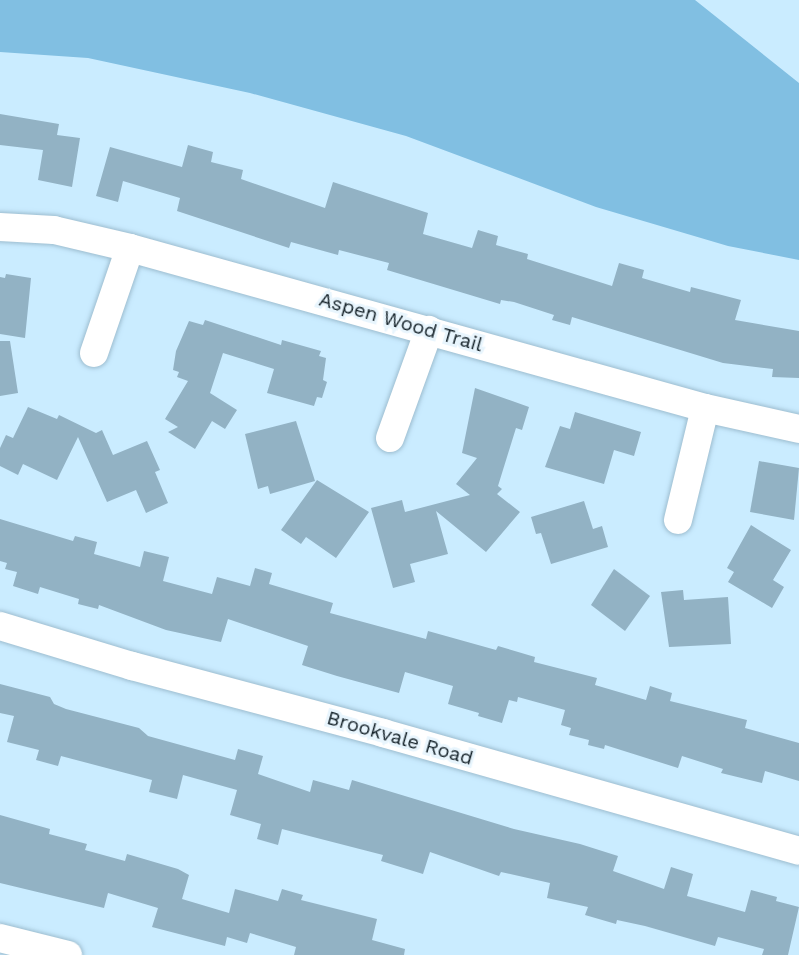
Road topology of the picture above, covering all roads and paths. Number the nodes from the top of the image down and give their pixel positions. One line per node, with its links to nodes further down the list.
1 (0, 226): 2 (street, Aspen Wood Trail)
2 (130, 248): 3 (street, Aspen Wood Trail); 4 (street)
3 (429, 330): 5 (street, Aspen Wood Trail); 7 (street)
4 (94, 353)
5 (705, 408): 6 (street, Aspen Wood Trail); 8 (street)
6 (799, 429)
7 (390, 438)
8 (678, 520)
9 (0, 626): 10 (street, Brookvale Road)
10 (799, 851)
11 (0, 938): 12 (street)
12 (68, 955)

